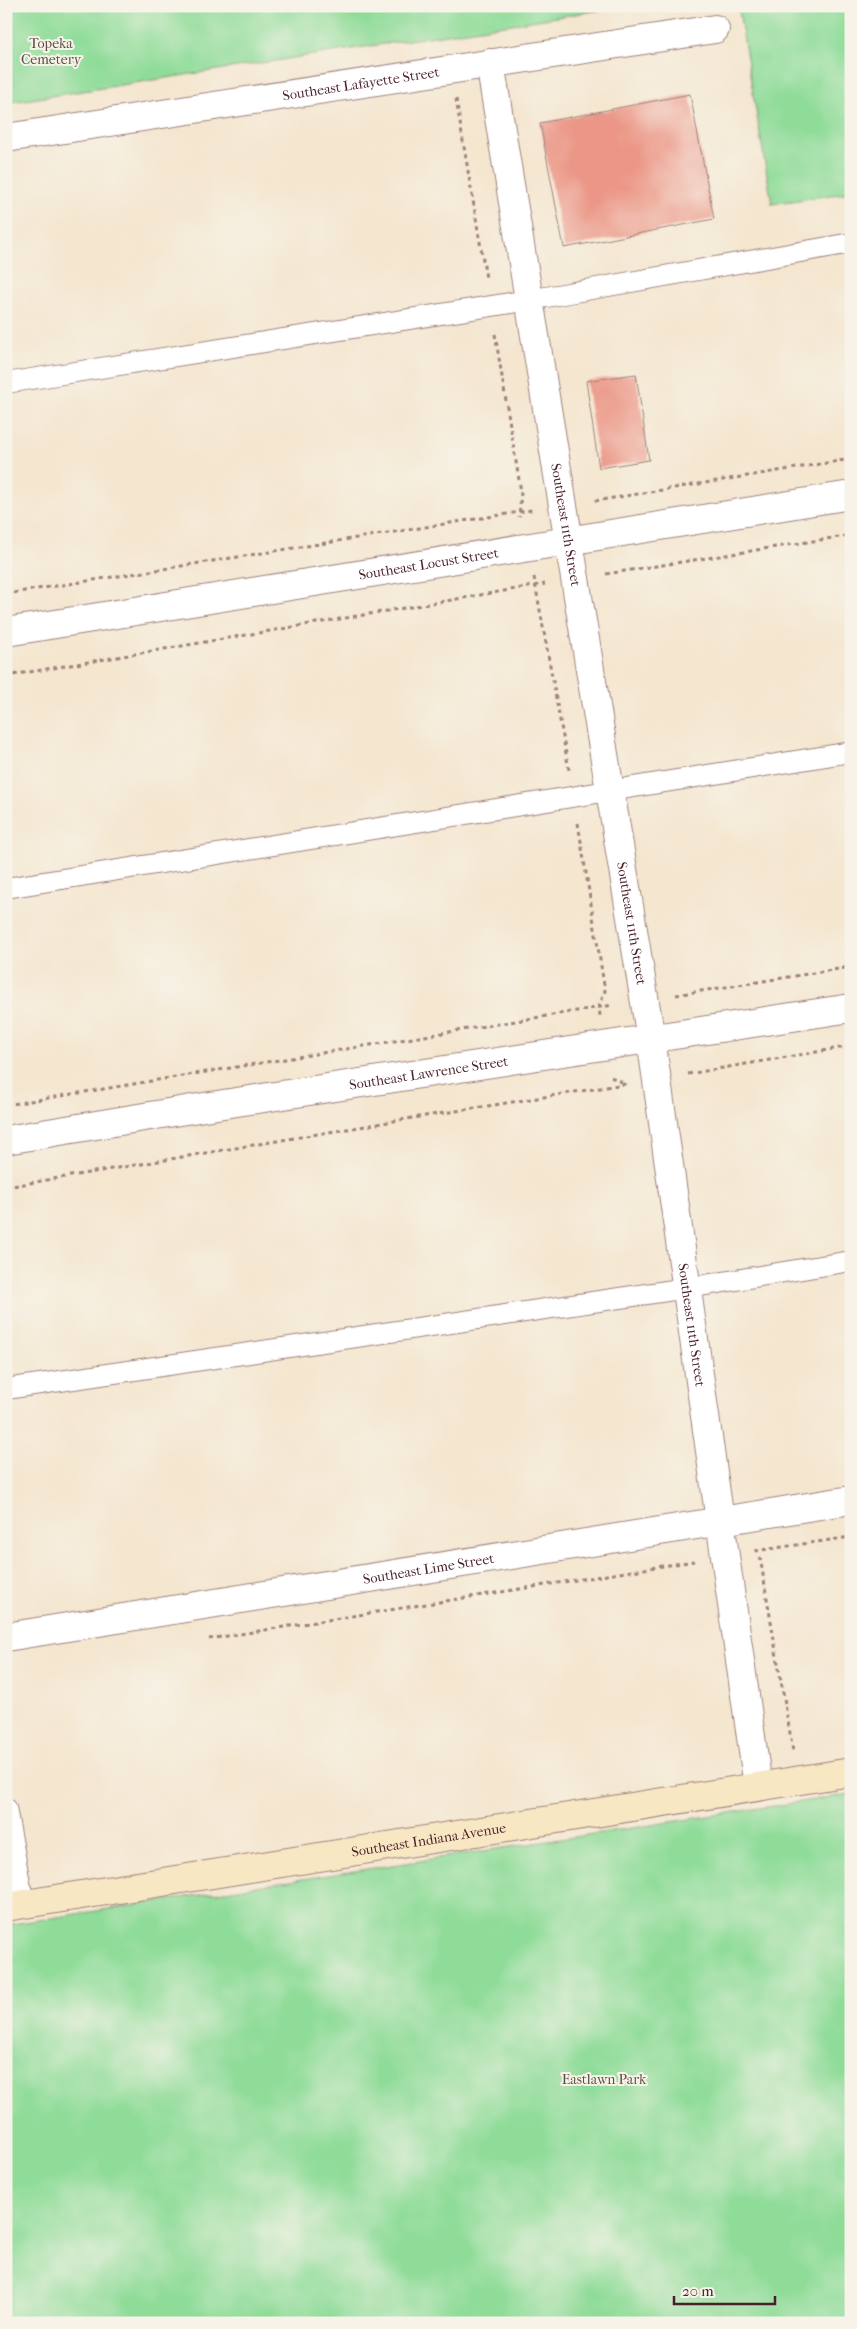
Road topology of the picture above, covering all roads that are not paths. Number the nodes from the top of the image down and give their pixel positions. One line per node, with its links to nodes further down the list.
1 (716, 29): 2 (street, Southeast Lafayette Street)
2 (490, 63): 3 (street, Southeast Lafayette Street); 5 (street, Southeast 11th Street)
3 (6, 138)
4 (851, 243): 5 (lane)
5 (529, 300): 6 (lane); 8 (street, Southeast 11th Street)
6 (6, 383)
7 (851, 495): 8 (street, Southeast Locust Street)
8 (568, 541): 9 (street, Southeast Locust Street); 11 (street, Southeast 11th Street)
9 (6, 632)
10 (851, 752): 11 (lane)
11 (610, 792): 12 (lane); 14 (street, Southeast 11th Street)
12 (6, 888)
13 (851, 1008): 14 (street, Southeast Lawrence Street)
14 (651, 1039): 15 (street, Southeast Lawrence Street); 17 (street, Southeast 11th Street)
15 (6, 1140)
16 (851, 1261): 17 (lane)
17 (687, 1288): 18 (lane); 20 (street, Southeast 11th Street)
18 (6, 1389)
19 (851, 1500): 20 (street, Southeast Lime Street)
20 (720, 1521): 21 (street, Southeast Lime Street); 23 (street, Southeast 11th Street)
21 (6, 1637)
22 (851, 1772): 23 (street, Southeast Indiana Avenue)
23 (758, 1786): 25 (street, Southeast Indiana Avenue)
24 (6, 1808): 25 (lane)
25 (15, 1906)

